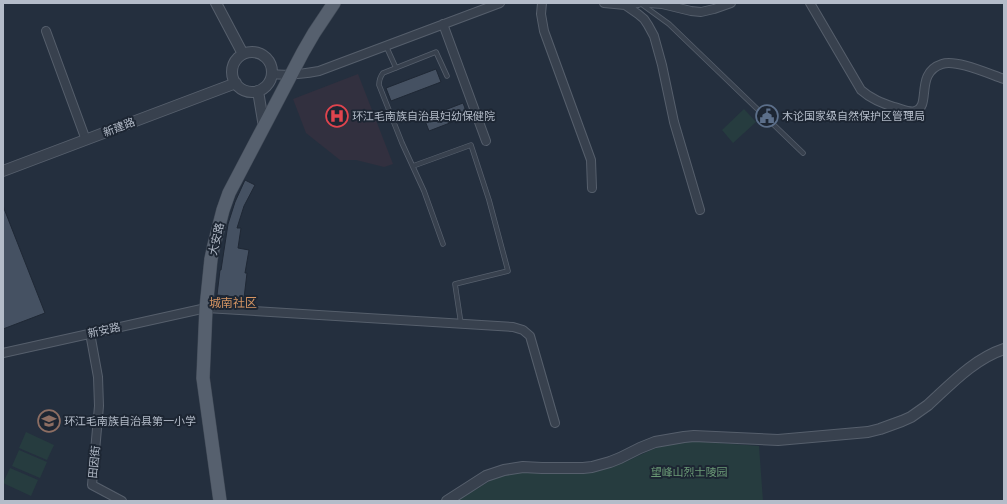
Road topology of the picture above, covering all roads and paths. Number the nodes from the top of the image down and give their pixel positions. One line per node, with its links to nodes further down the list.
1 (216, 3): 14 (street)
2 (334, 3): 17 (main road, 大安路)
3 (500, 3): 11 (street)
4 (542, 3): 28 (street)
5 (604, 3): 10 (street)
6 (639, 3): 10 (street); 25 (lane)
7 (648, 3): 8 (street)
8 (731, 3)
9 (810, 3): 19 (street)
10 (625, 5): 29 (street)
11 (442, 24): 13 (street); 24 (street)
12 (46, 31): 23 (street)
13 (386, 46): 15 (lane); 17 (street)
14 (243, 54): 16 (street); 20 (street)
15 (396, 68): 18 (lane); 26 (lane)
16 (272, 74): 17 (street); 21 (street)
17 (291, 75): 22 (main road, 大安路)
18 (447, 76)
19 (1004, 79)
20 (236, 83): 21 (street); 23 (street, 新建路)
21 (258, 91): 22 (street)
22 (264, 127): 31 (main road, 大安路)
23 (86, 140): 27 (street, 新建路)
24 (486, 141)
25 (803, 153)
26 (413, 166): 30 (lane); 32 (lane)
27 (3, 171)
28 (592, 188)
29 (700, 210)
30 (443, 244)
31 (206, 308): 32 (street, 新安路); 33 (street, 新安路); 38 (main road, 大安路)
32 (461, 324): 36 (street, 新安路)
33 (90, 333): 35 (street, 新安路); 37 (street, 田因街)
34 (1004, 348): 39 (street)
35 (3, 353)
36 (555, 423)
37 (122, 501)
38 (220, 501)
39 (447, 501)

